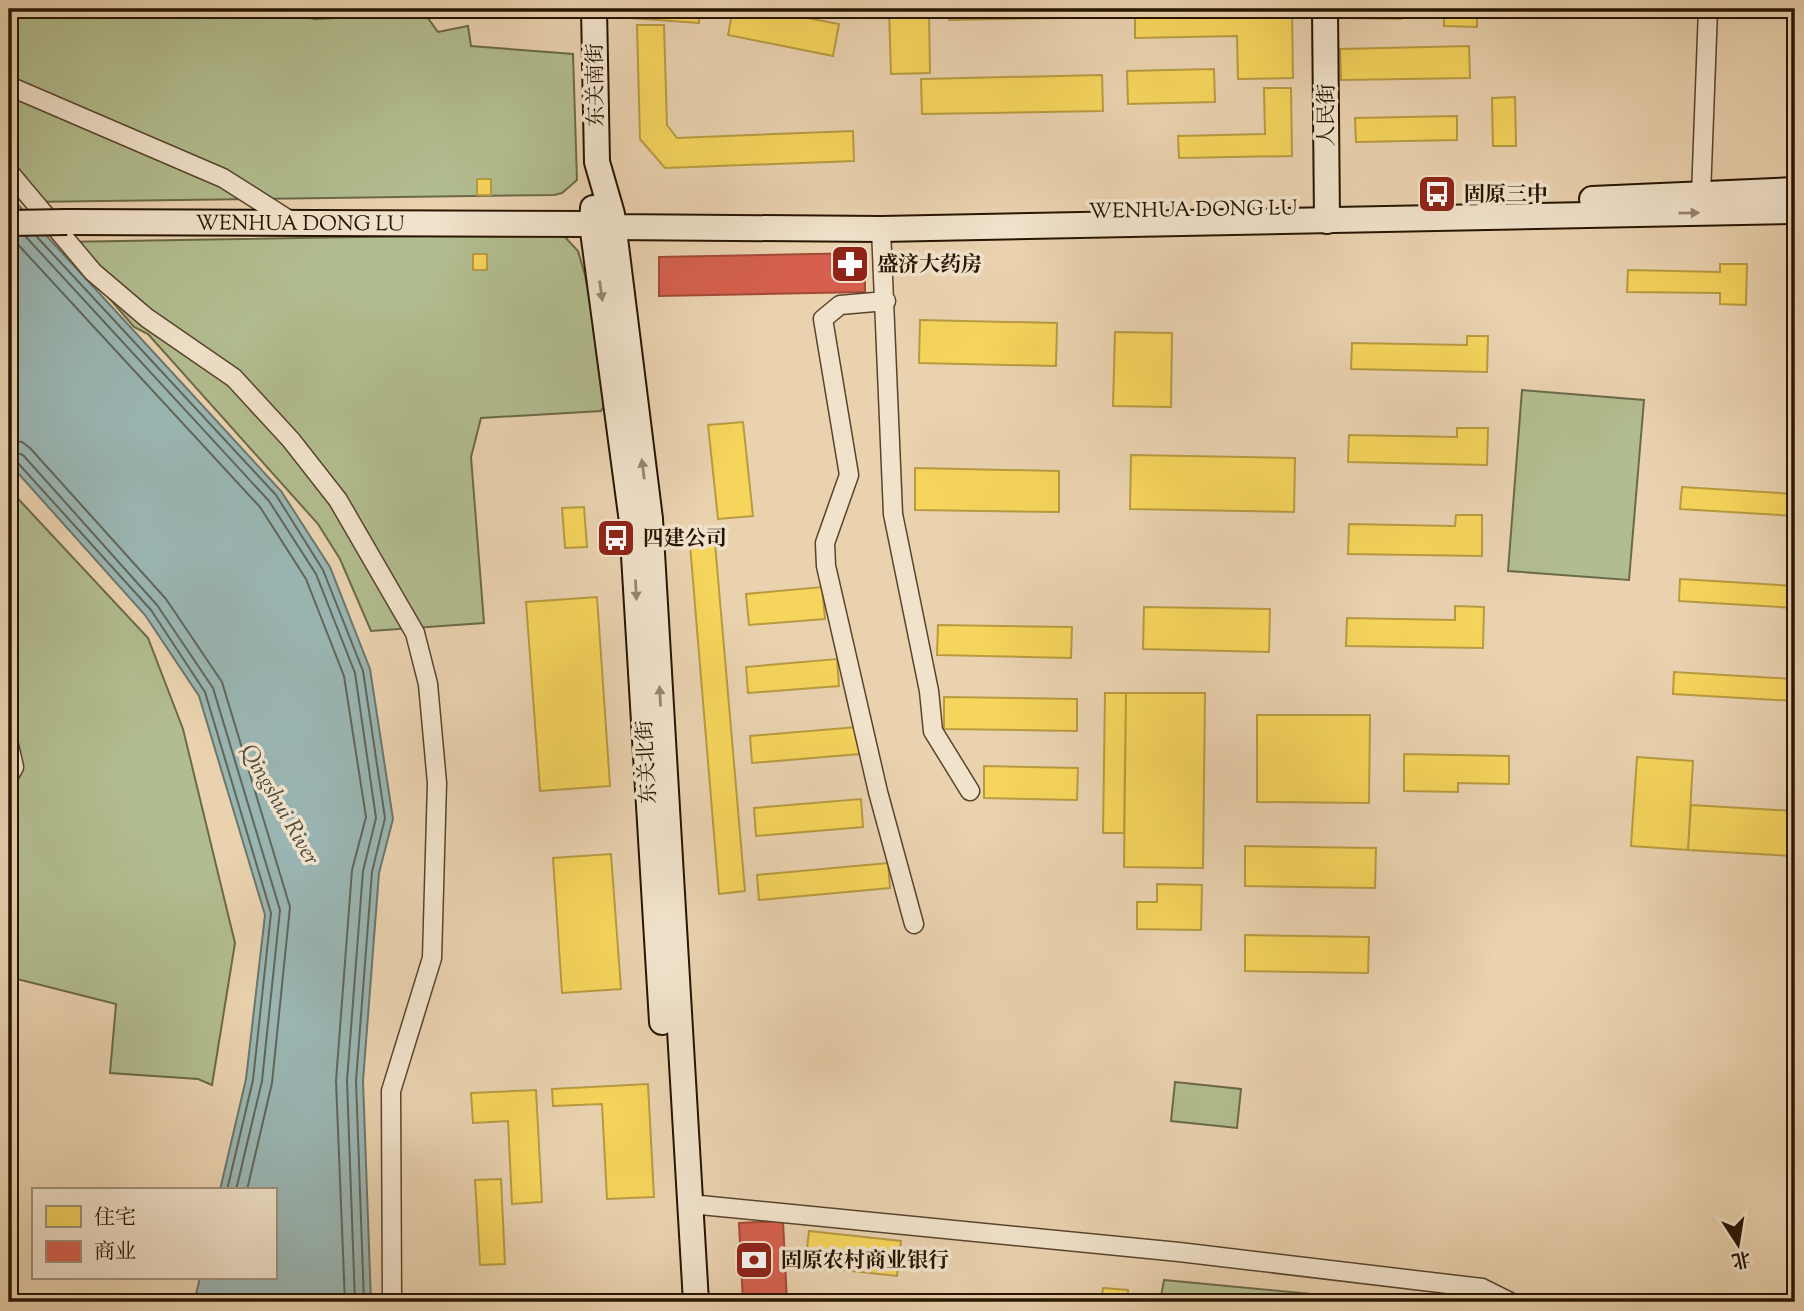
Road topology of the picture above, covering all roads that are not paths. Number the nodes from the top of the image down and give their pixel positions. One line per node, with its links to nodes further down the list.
1 (594, 9): 10 (main road, 东关南街)
2 (1325, 9): 9 (main road, 人民街)
3 (1708, 9): 7 (street)
4 (9, 86): 12 (street)
5 (9, 172): 20 (street)
6 (1795, 191): 7 (main road, WENHUA DONG LU)
7 (1701, 195): 9 (main road, WENHUA DONG LU)
8 (1795, 211): 9 (main road, WENHUA DONG LU, one-way to 8)
9 (1327, 214): 10 (main road, WENHUA DONG LU); 13 (main road, WENHUA DONG LU)
10 (605, 221): 12 (main road, WENHUA DONG LU); 13 (main road, WENHUA DONG LU); 19 (main road, 东关北街, one-way to 10); 21 (main road, 东关北街, one-way to 21)
11 (9, 223): 12 (main road, WENHUA DONG LU, bridge)
12 (294, 223)
13 (881, 229): 14 (street)
14 (886, 301): 17 (street); 18 (street)
15 (9, 745): 16 (street)
16 (9, 776)
17 (970, 791)
18 (914, 924)
19 (690, 1204): 22 (main road, 东关北街); 23 (street)
20 (392, 1302)
21 (679, 1302)
22 (696, 1302)
23 (1510, 1302)

